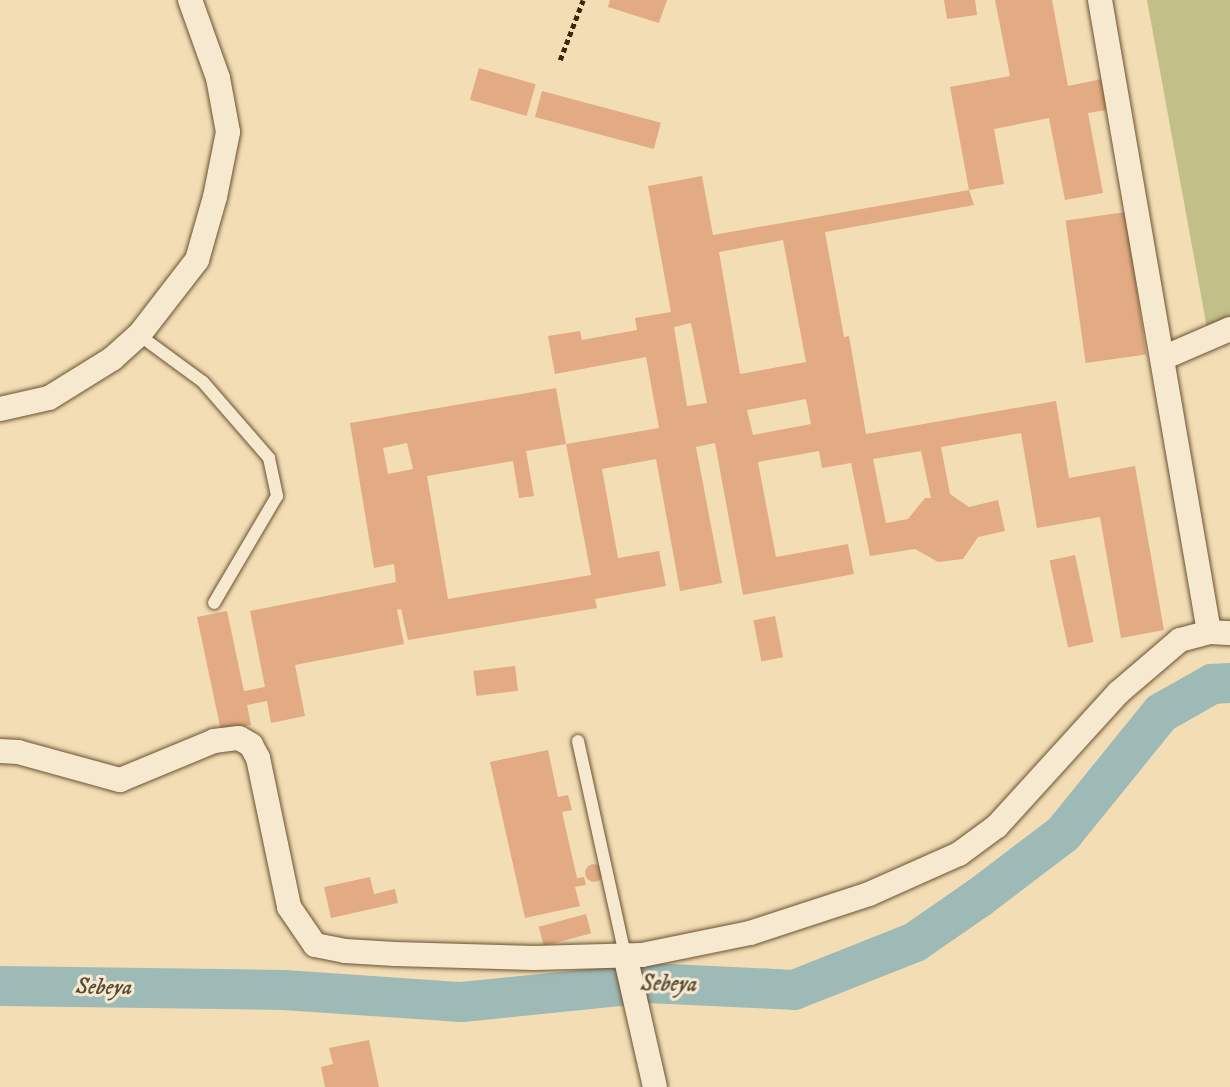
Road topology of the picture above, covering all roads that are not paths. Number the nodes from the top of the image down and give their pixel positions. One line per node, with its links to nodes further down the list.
1 (190, 0): 4 (street)
2 (1100, 0): 5 (street)
3 (1230, 329): 5 (street)
4 (139, 335): 6 (street); 7 (lane)
5 (1163, 358): 8 (street)
6 (0, 409)
7 (214, 603)
8 (1219, 632): 11 (street)
9 (578, 741): 11 (lane)
10 (0, 751): 11 (street)
11 (630, 976): 12 (street)
12 (654, 1087)

